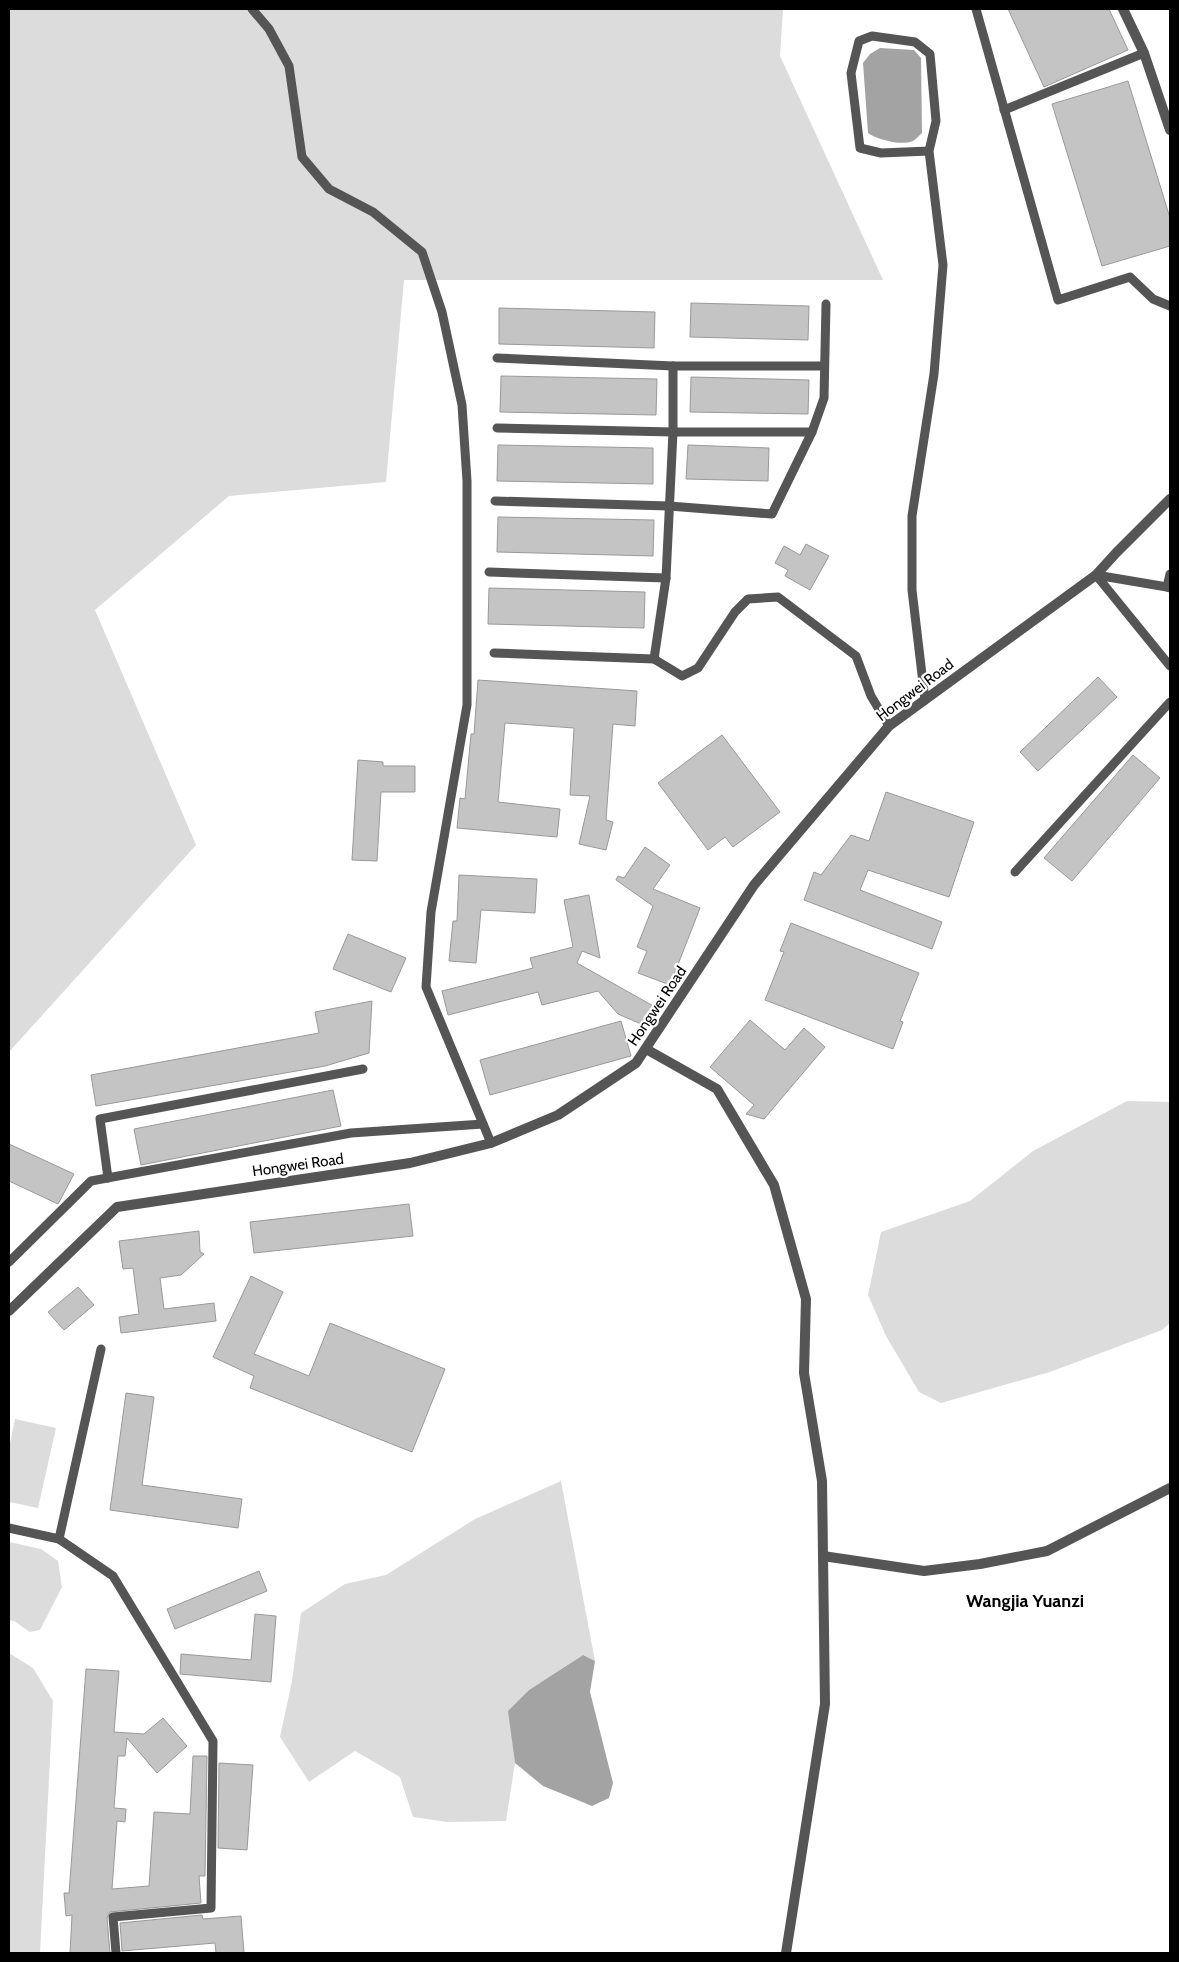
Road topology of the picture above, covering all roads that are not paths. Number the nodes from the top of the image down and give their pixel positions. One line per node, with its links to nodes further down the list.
1 (252, 9): 33 (lane)
2 (976, 9): 5 (lane)
3 (1123, 9): 4 (street)
4 (1144, 53): 5 (lane); 6 (street)
5 (1004, 110): 9 (lane)
6 (1170, 130)
7 (929, 151): 7 (lane); 27 (lane)
8 (826, 304): 12 (lane)
9 (1170, 306)
10 (497, 358): 11 (lane)
11 (673, 366): 12 (lane); 14 (lane)
12 (824, 366): 15 (lane)
13 (497, 428): 14 (lane)
14 (673, 432): 15 (lane); 18 (lane)
15 (812, 432): 18 (lane)
16 (1170, 499): 21 (street, Hongwei Road)
17 (495, 501): 18 (lane)
18 (670, 506): 22 (lane)
19 (489, 572): 22 (lane)
20 (1170, 574): 23 (lane)
21 (1096, 575): 23 (lane); 26 (lane); 27 (street, Hongwei Road)
22 (666, 578): 25 (lane)
23 (1168, 588)
24 (494, 653): 25 (lane)
25 (654, 659): 29 (lane)
26 (1170, 666)
27 (925, 700): 29 (street, Hongwei Road)
28 (1170, 702): 30 (lane)
29 (889, 726): 31 (street, Hongwei Road)
30 (1015, 872)
31 (646, 1048): 34 (street, Hongwei Road); 42 (street)
32 (363, 1069): 35 (lane)
33 (483, 1124): 34 (lane); 35 (lane)
34 (491, 1143): 37 (street, Hongwei Road)
35 (108, 1178): 36 (lane)
36 (9, 1262)
37 (9, 1311)
38 (101, 1349): 41 (lane)
39 (1170, 1488): 42 (street)
40 (9, 1528): 41 (lane)
41 (59, 1539): 43 (lane)
42 (823, 1556): 44 (street)
43 (116, 1953)
44 (786, 1953)

